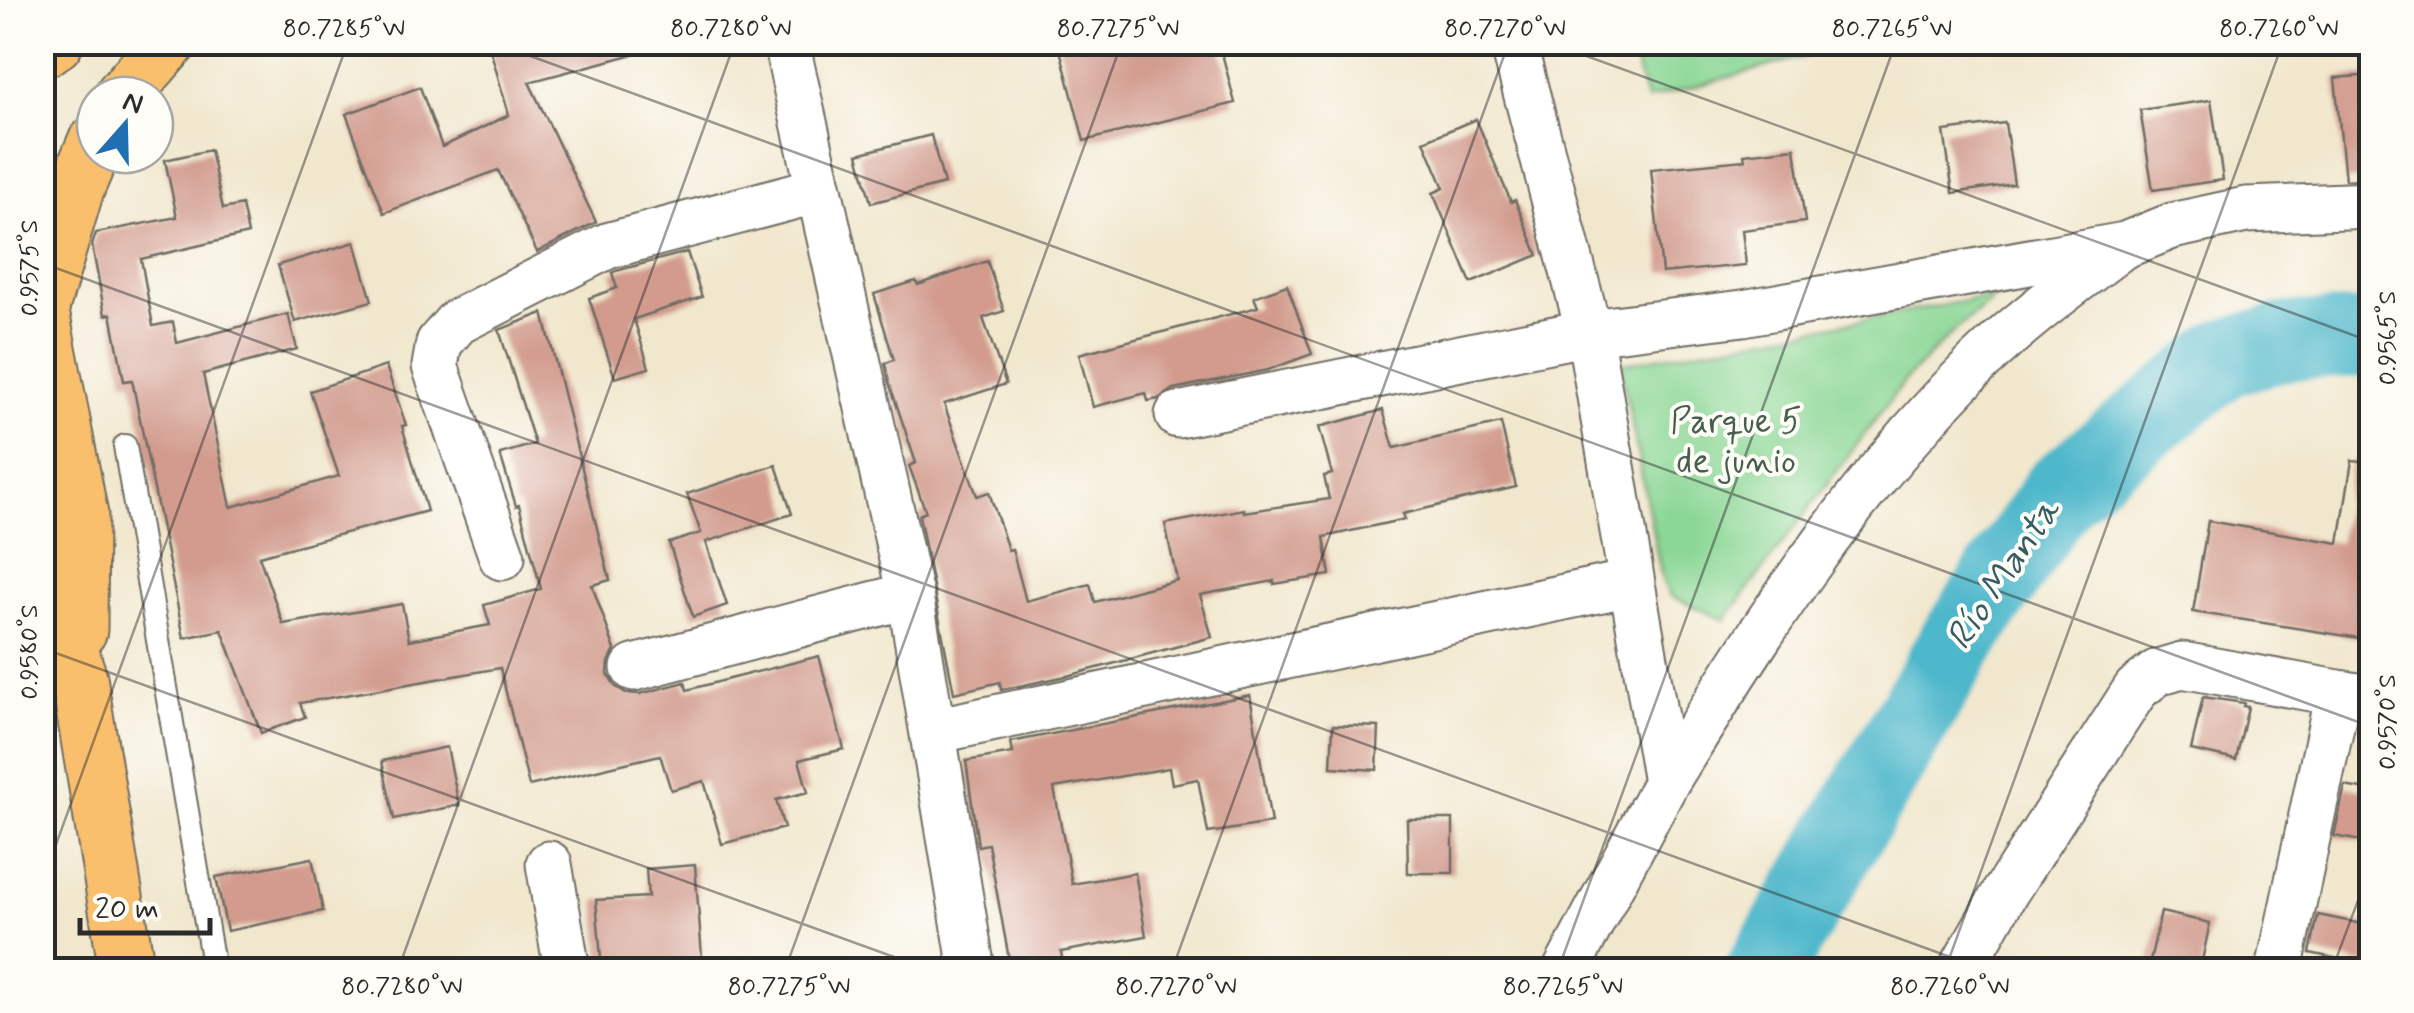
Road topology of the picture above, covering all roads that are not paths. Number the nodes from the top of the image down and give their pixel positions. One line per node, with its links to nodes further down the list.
1 (55, 42): 5 (main road)
2 (169, 42): 6 (main road)
3 (786, 42): 8 (street)
4 (1513, 42): 13 (street)
5 (43, 46)
6 (141, 75)
7 (82, 175): 11 (main road)
8 (818, 190): 16 (street); 19 (street)
9 (2372, 205): 10 (street)
10 (2124, 244): 13 (street); 24 (street)
11 (42, 304)
12 (42, 317): 21 (main road)
13 (1589, 332): 14 (street); 18 (street)
14 (1178, 415)
15 (125, 446): 27 (lane)
16 (502, 558)
17 (42, 567): 21 (main road)
18 (1630, 584): 23 (street); 24 (street)
19 (910, 595): 20 (street); 23 (street)
20 (634, 668)
21 (78, 678): 26 (main road)
22 (2355, 696): 31 (street); 32 (street)
23 (934, 731): 29 (street)
24 (1666, 782): 30 (street)
25 (549, 864): 28 (street)
26 (127, 970)
27 (214, 970)
28 (568, 970)
29 (972, 970)
30 (1566, 970)
31 (1961, 970)
32 (2279, 970)

